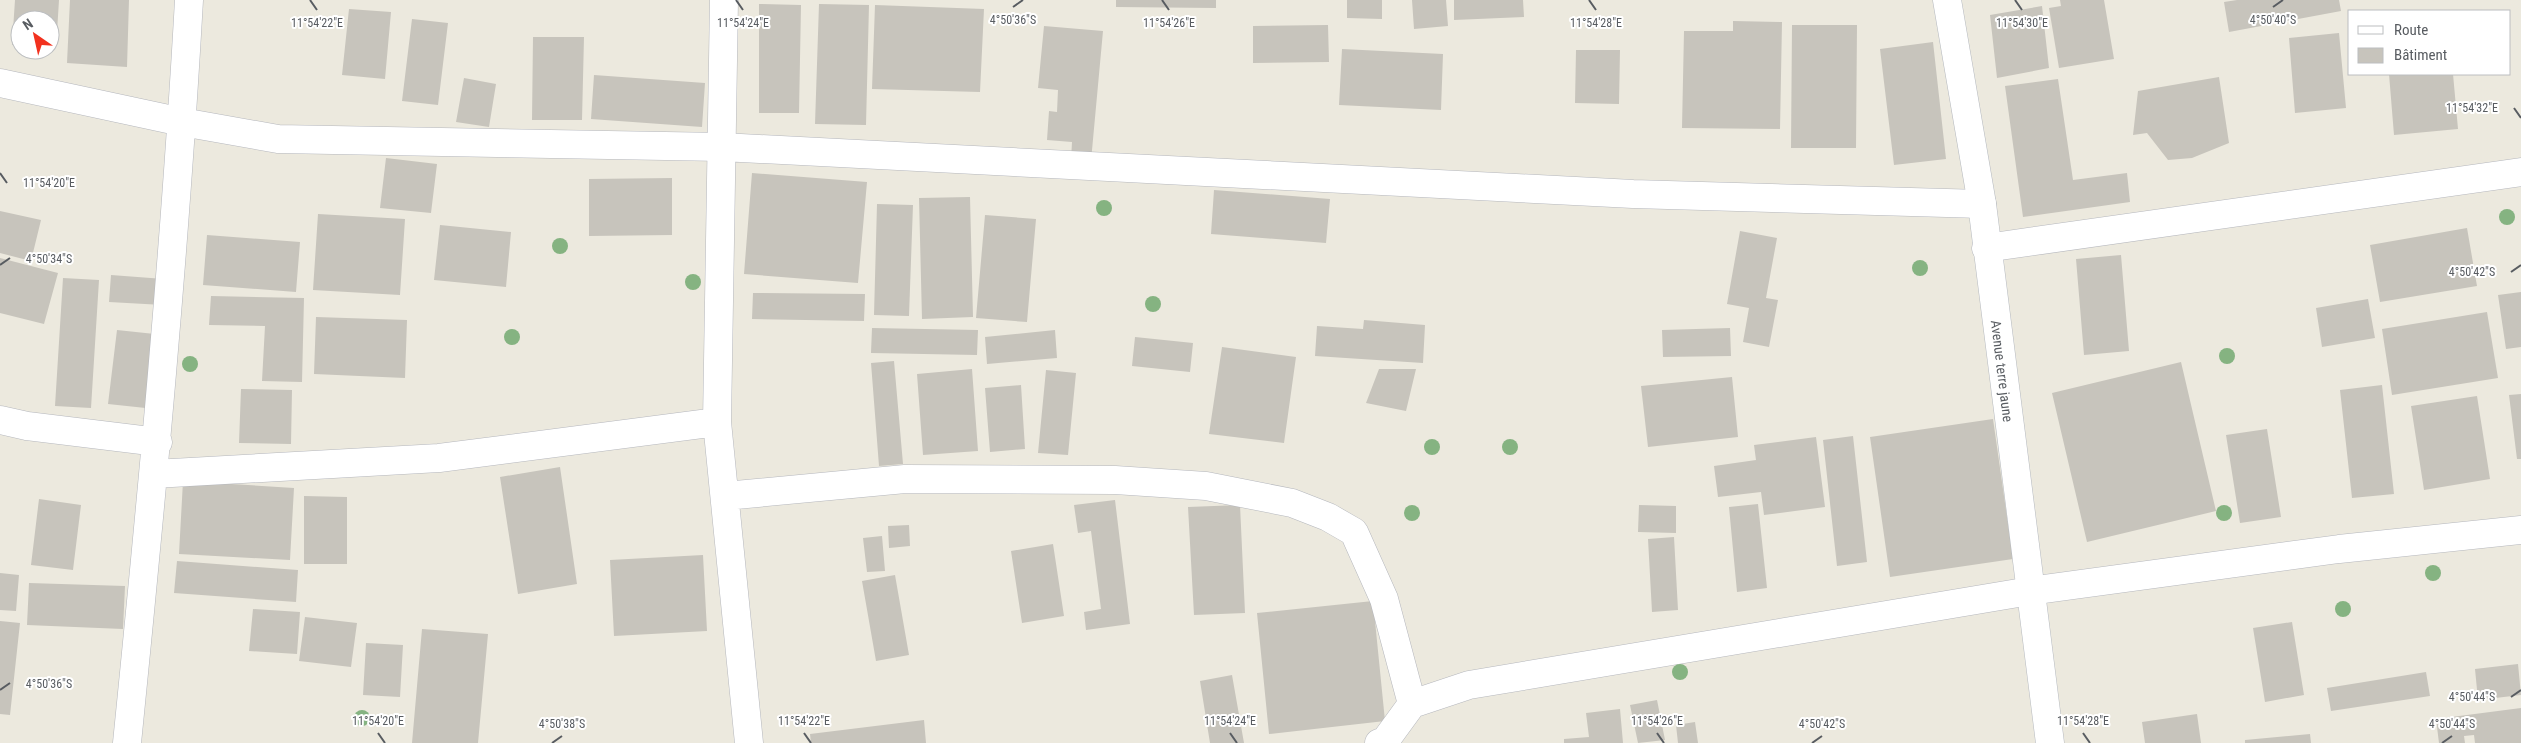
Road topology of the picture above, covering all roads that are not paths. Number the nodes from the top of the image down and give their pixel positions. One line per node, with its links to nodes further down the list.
1 (189, 0): 5 (street)
2 (724, 0): 6 (street)
3 (1947, 0): 8 (street, Avenue terre jaune)
4 (0, 83): 5 (street)
5 (182, 122): 6 (street); 12 (street)
6 (722, 147): 8 (street); 11 (street)
7 (2521, 172): 9 (street)
8 (1982, 204): 9 (street, Avenue terre jaune)
9 (1986, 248): 16 (street, Avenue terre jaune)
10 (0, 420): 12 (street)
11 (717, 422): 13 (street); 14 (street)
12 (158, 442): 13 (street)
13 (154, 474): 19 (street)
14 (725, 496): 17 (street); 18 (street)
15 (2521, 530): 16 (street)
16 (2030, 591): 18 (street); 23 (street, Avenue terre jaune)
17 (745, 702): 20 (street); 21 (street)
18 (1412, 704): 22 (street)
19 (127, 743)
20 (728, 743)
21 (749, 743)
22 (1379, 743)
23 (2050, 743)

